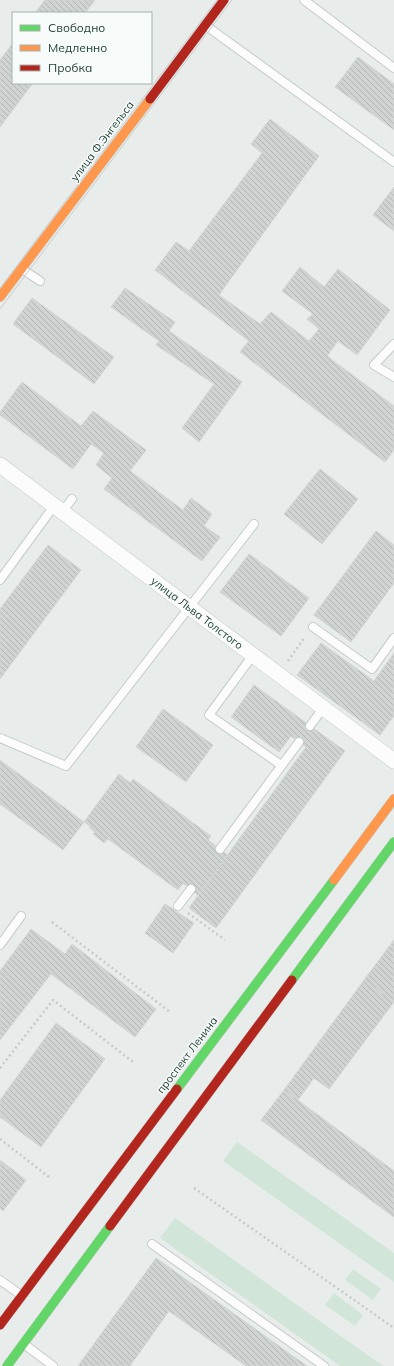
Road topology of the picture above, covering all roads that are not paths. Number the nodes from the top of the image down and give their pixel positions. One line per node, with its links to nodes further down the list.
1 (224, 0): 3 (main road, улица Ф.Энгельса)
2 (304, 0): 4 (lane)
3 (205, 26): 5 (lane); 6 (main road, улица Ф.Энгельса)
4 (394, 68)
5 (394, 162)
6 (21, 268): 7 (lane); 8 (main road, улица Ф.Энгельса)
7 (40, 281)
8 (0, 297)
9 (394, 344): 10 (lane)
10 (394, 377)
11 (0, 465): 13 (street, улица Льва Толстого)
12 (72, 499): 13 (lane)
13 (58, 509): 15 (lane); 16 (street, улица Льва Толстого)
14 (254, 524): 16 (lane)
15 (0, 580)
16 (188, 607): 19 (street, улица Льва Толстого); 22 (lane)
17 (313, 627): 18 (lane)
18 (394, 638)
19 (253, 655): 20 (street, улица Льва Толстого); 25 (lane)
20 (323, 708): 21 (lane); 24 (street, улица Льва Толстого)
21 (310, 726)
22 (0, 738)
23 (299, 742): 25 (lane)
24 (394, 762)
25 (281, 765): 28 (lane)
26 (394, 799): 35 (main road, проспект Ленина)
27 (394, 842): 37 (main road)
28 (220, 849)
29 (191, 889): 30 (lane)
30 (178, 906)
31 (21, 916): 32 (lane)
32 (0, 945)
33 (152, 1244): 40 (lane)
34 (0, 1280): 35 (lane)
35 (22, 1295): 36 (main road, проспект Ленина)
36 (0, 1325)
37 (23, 1344): 38 (main road); 39 (lane)
38 (7, 1366)
39 (53, 1366)
40 (324, 1366)

